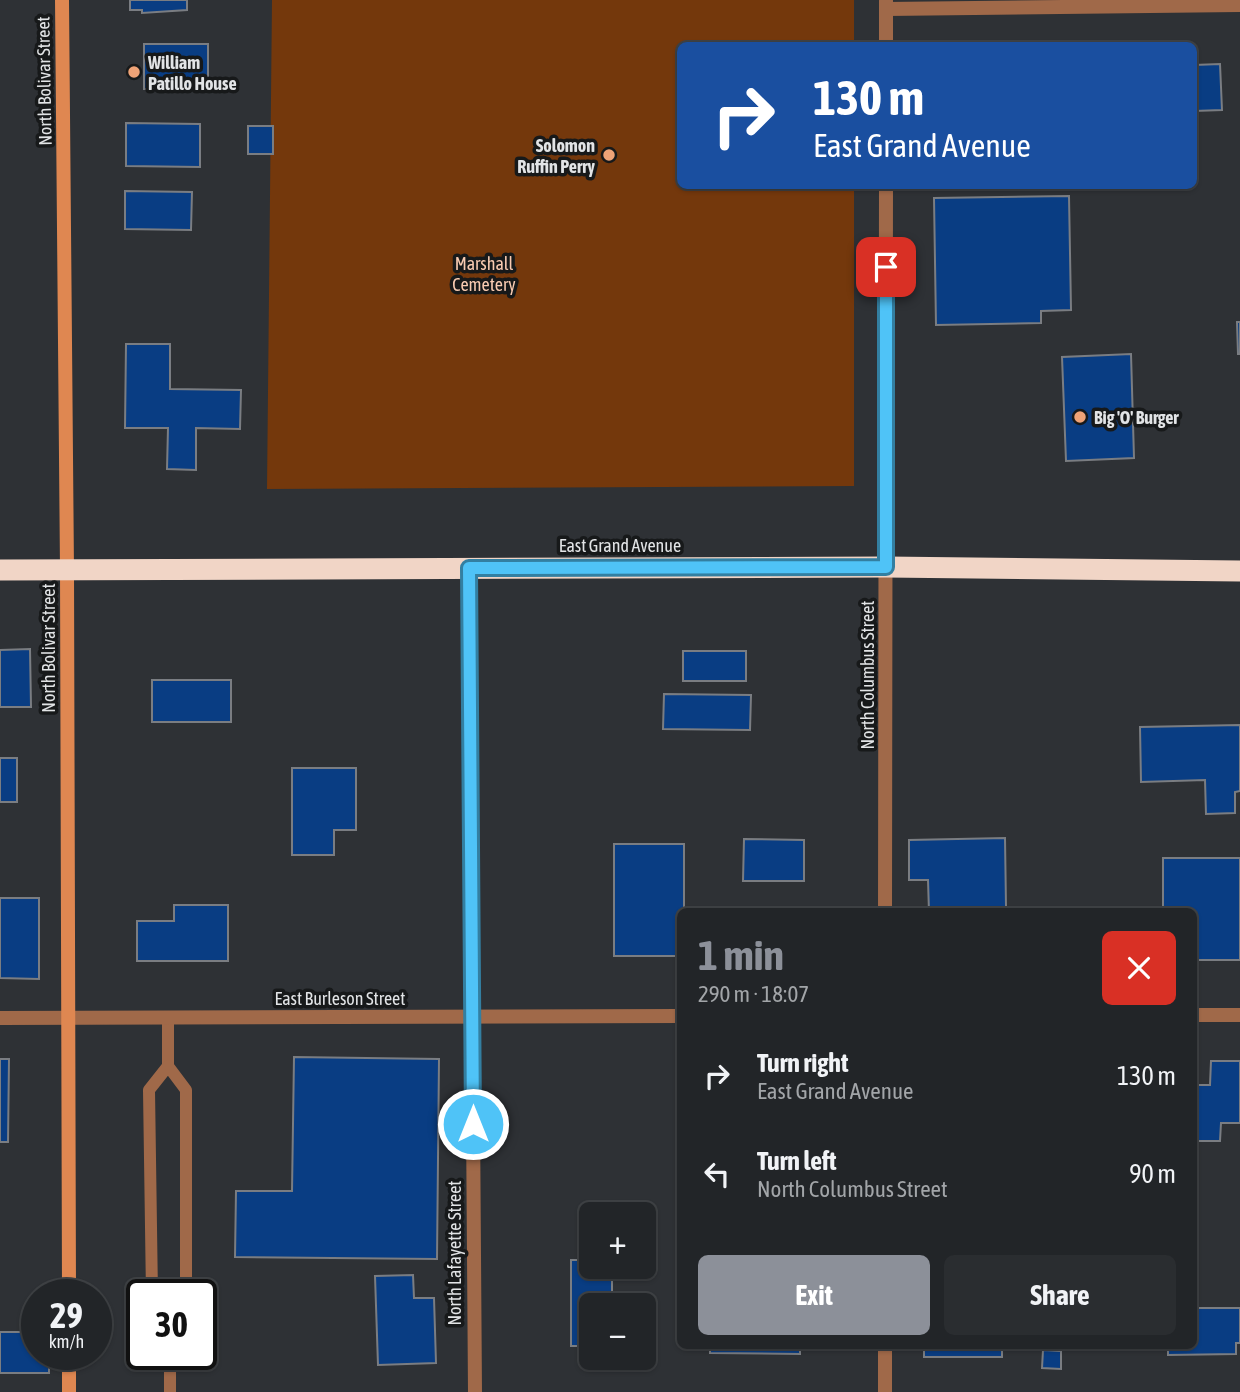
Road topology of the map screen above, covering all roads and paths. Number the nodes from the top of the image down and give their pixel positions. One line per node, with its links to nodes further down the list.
1 (62, 0): 9 (street, North Bolivar Street)
2 (886, 5): 3 (street); 4 (street)
3 (1240, 5)
4 (886, 42)
5 (886, 189): 6 (street, North Columbus Street)
6 (886, 567): 7 (highway, East Grand Avenue); 10 (highway, East Grand Avenue); 11 (street, North Columbus Street)
7 (469, 568): 9 (highway, East Grand Avenue); 16 (street, North Lafayette Street)
8 (0, 570): 9 (highway, East Grand Avenue)
9 (67, 570): 18 (street, North Bolivar Street)
10 (1240, 571)
11 (885, 908)
12 (1240, 1014): 13 (street)
13 (1197, 1015)
14 (677, 1016): 16 (street, East Burleson Street)
15 (168, 1017): 16 (street, East Burleson Street); 18 (street, East Burleson Street); 19 (lane)
16 (472, 1017): 28 (street, North Lafayette Street)
17 (0, 1018): 18 (street, East Burleson Street)
18 (68, 1018): 20 (street, North Bolivar Street)
19 (168, 1066): 21 (lane); 22 (lane)
20 (69, 1279)
21 (152, 1279)
22 (186, 1279)
23 (885, 1349): 29 (street)
24 (69, 1370): 26 (street)
25 (170, 1370): 27 (lane)
26 (69, 1392)
27 (170, 1392)
28 (475, 1392)
29 (885, 1392)

